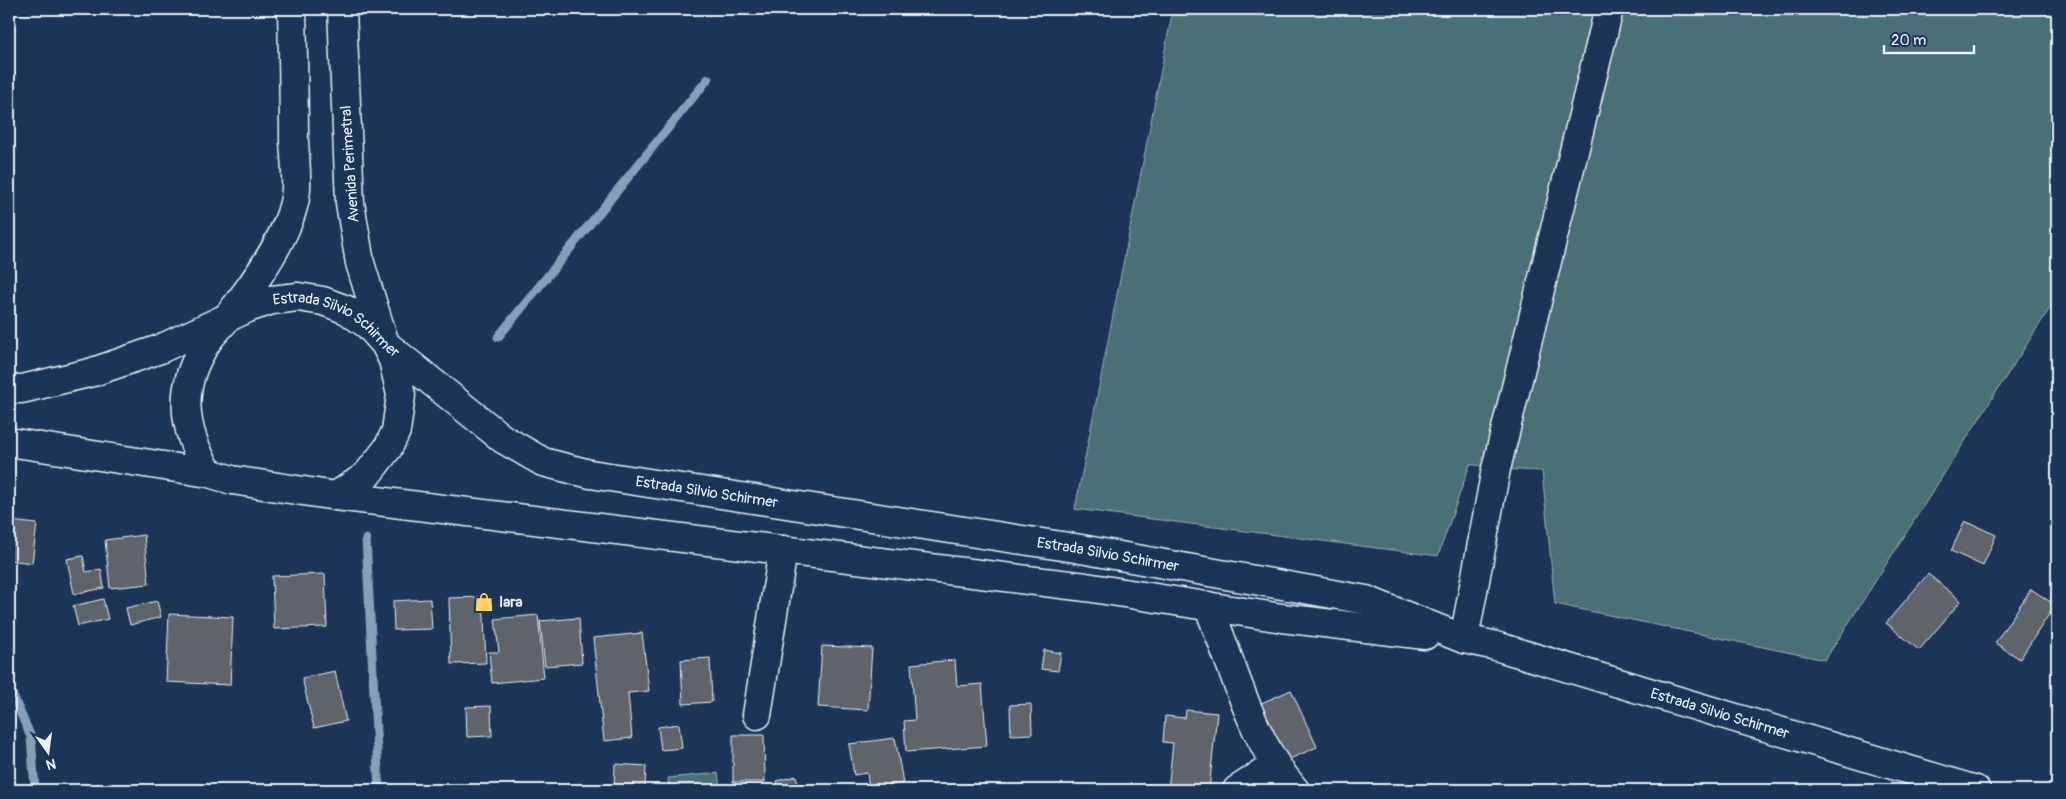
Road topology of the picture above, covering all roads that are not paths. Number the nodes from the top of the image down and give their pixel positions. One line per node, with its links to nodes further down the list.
1 (292, 9): 4 (street)
2 (342, 9): 5 (street, Avenida Perimetral)
3 (1610, 9): 12 (street)
4 (226, 320): 5 (street, Estrada Silvio Schirmer); 6 (street, Estrada Silvio Schirmer); 8 (street)
5 (385, 344): 9 (street, Avenida Perimetral); 12 (street, Estrada Silvio Schirmer)
6 (9, 389)
7 (9, 442): 8 (street, Estrada Silvio Schirmer)
8 (209, 473): 9 (street, Estrada Silvio Schirmer)
9 (336, 496): 10 (street, Estrada Silvio Schirmer)
10 (782, 550): 11 (street, Estrada Silvio Schirmer); 13 (street)
11 (1208, 606): 12 (street, Estrada Silvio Schirmer); 14 (street)
12 (1464, 639): 17 (street, Estrada Silvio Schirmer)
13 (757, 715)
14 (1274, 766): 15 (street); 16 (street)
15 (1237, 790)
16 (1295, 790)
17 (1976, 790)

